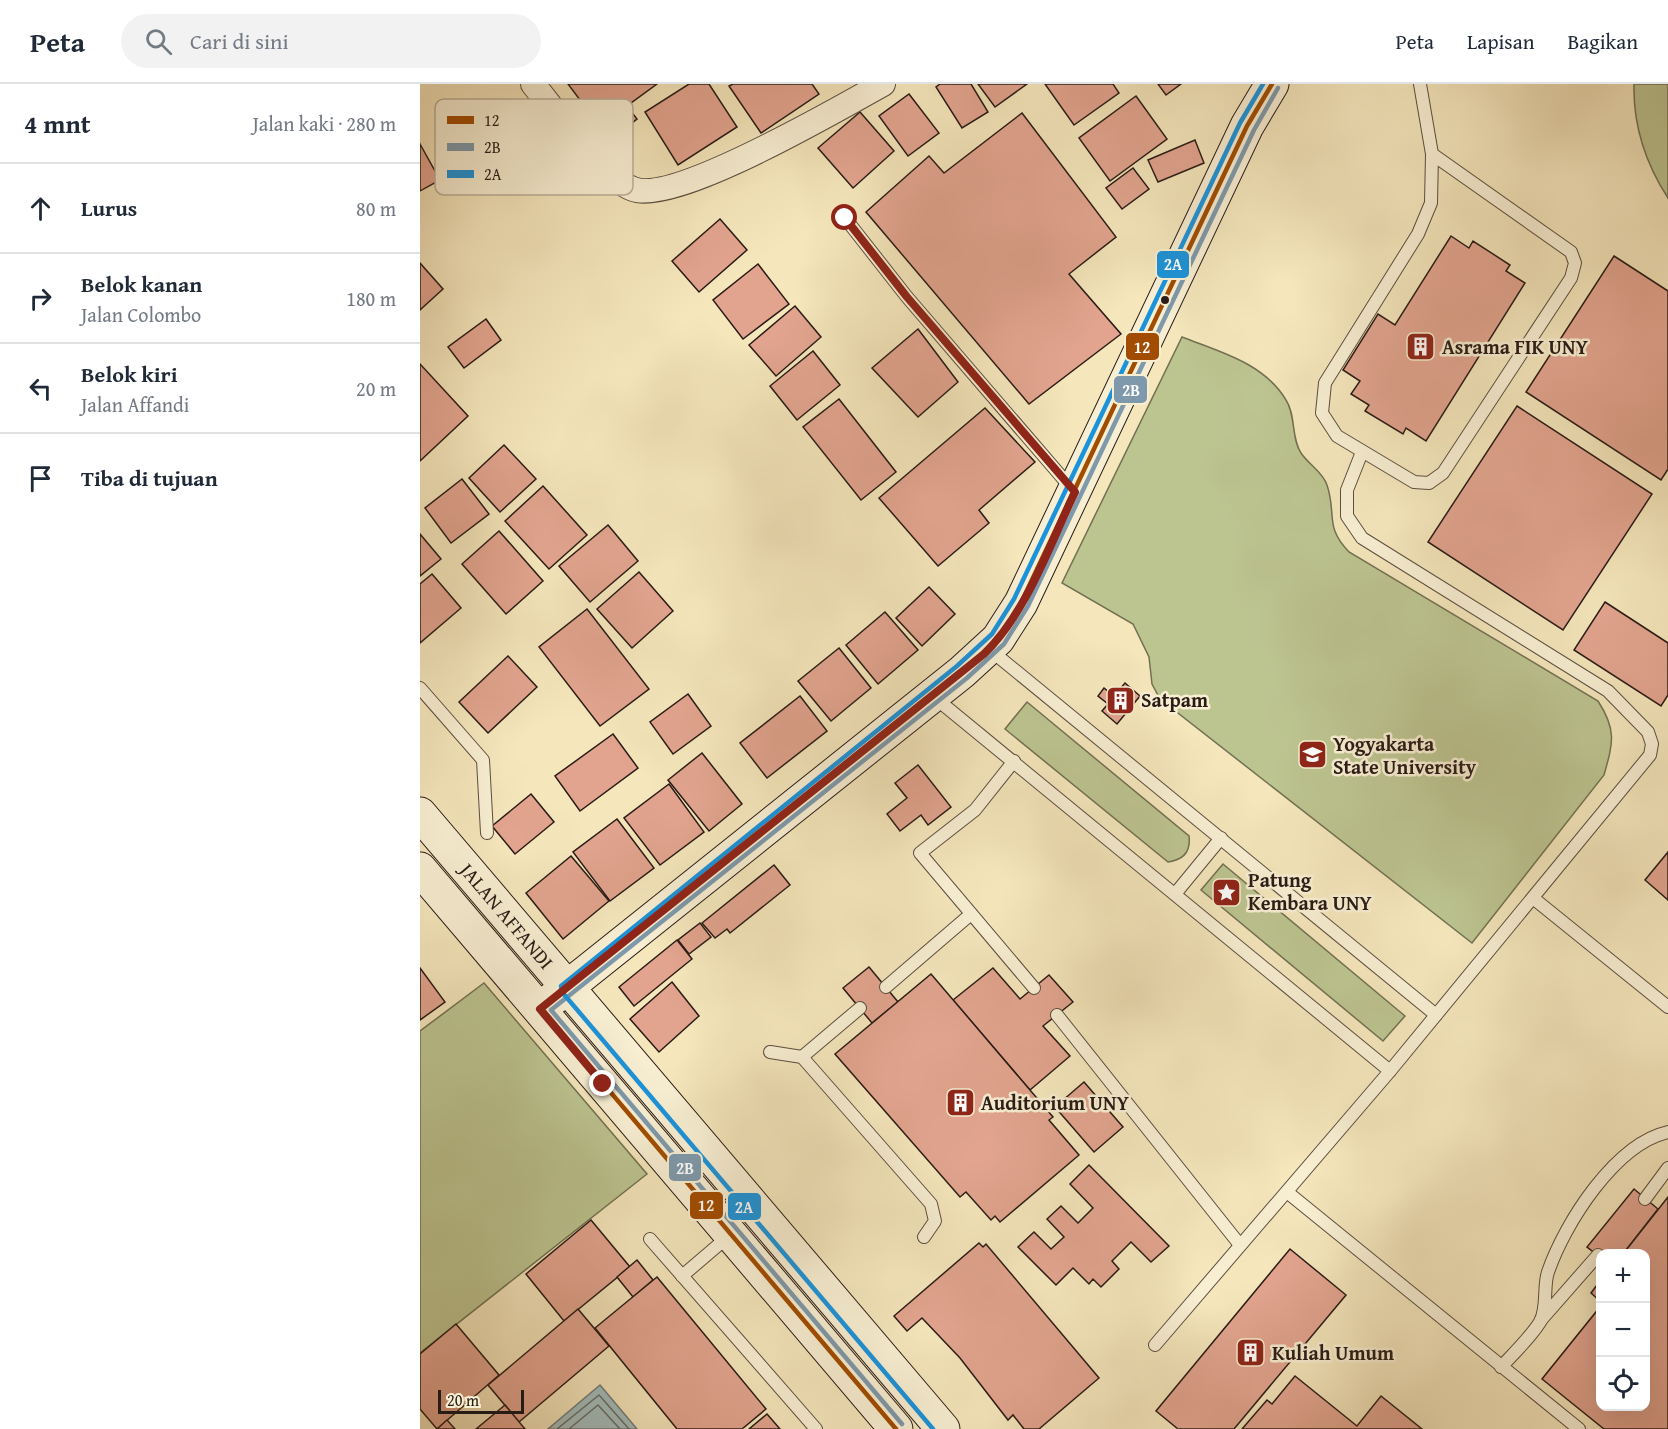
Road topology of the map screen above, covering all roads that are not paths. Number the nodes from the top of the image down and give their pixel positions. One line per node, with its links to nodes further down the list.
1 (533, 84): 5 (street)
2 (883, 84): 7 (street)
3 (1272, 84): 10 (main road)
4 (1420, 84): 6 (lane)
5 (546, 99)
6 (1431, 154): 9 (lane); 9 (lane)
7 (633, 189)
8 (845, 218): 10 (lane)
9 (1362, 452): 20 (lane)
10 (1075, 492): 11 (main road)
11 (989, 649): 13 (main road); 17 (lane)
12 (420, 688): 16 (lane)
13 (932, 696): 14 (lane); 22 (main road)
14 (1014, 761): 19 (lane); 21 (lane)
15 (420, 814): 22 (main road, JALAN AFFANDI)
16 (487, 833)
17 (1221, 838): 19 (lane); 29 (lane)
18 (423, 880): 27 (main road, JALAN AFFANDI)
19 (1175, 894): 32 (lane)
20 (1533, 898): 25 (lane); 29 (lane)
21 (971, 914): 23 (lane); 24 (lane)
22 (568, 987): 27 (main road); 48 (main road, JALAN AFFANDI)
23 (886, 987)
24 (1034, 988)
25 (1668, 1007)
26 (860, 1008): 31 (lane)
27 (540, 1009): 37 (main road, JALAN AFFANDI)
28 (1057, 1015): 40 (lane)
29 (1436, 1015): 32 (lane)
30 (770, 1052): 31 (lane)
31 (802, 1057): 38 (lane)
32 (1390, 1071): 35 (lane)
33 (1668, 1132): 43 (lane)
34 (1668, 1168): 36 (lane)
35 (1287, 1192): 40 (lane); 45 (lane)
36 (1645, 1198)
37 (731, 1234): 42 (lane); 47 (main road, JALAN AFFANDI)
38 (924, 1237)
39 (650, 1239): 42 (lane)
40 (1240, 1245): 44 (lane)
41 (1596, 1257): 43 (lane)
42 (682, 1276): 46 (lane)
43 (1541, 1320): 45 (lane)
44 (1155, 1345)
45 (1501, 1367): 49 (lane)
46 (816, 1429)
47 (896, 1429)
48 (943, 1429)
49 (1579, 1429)

